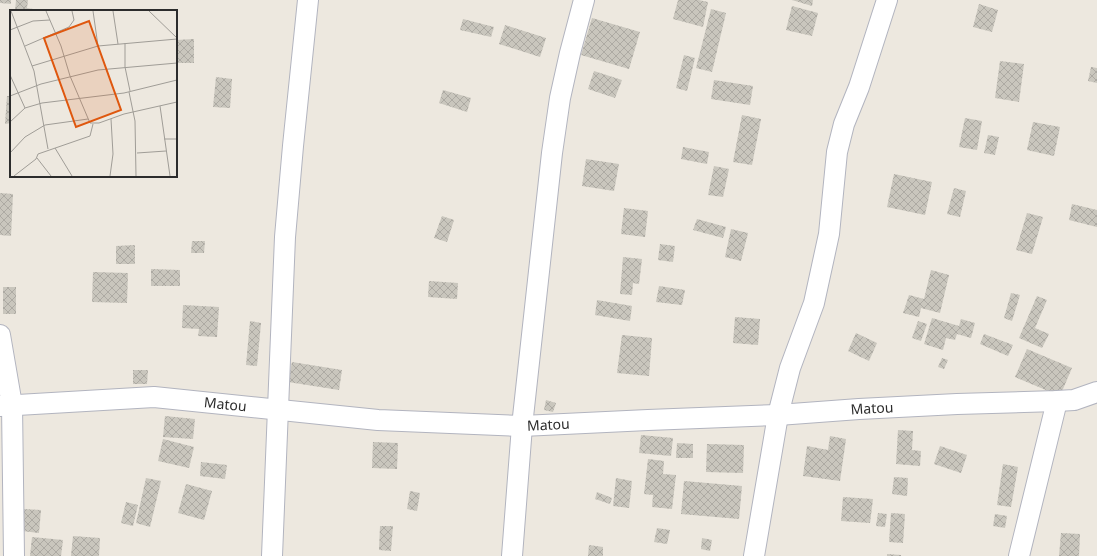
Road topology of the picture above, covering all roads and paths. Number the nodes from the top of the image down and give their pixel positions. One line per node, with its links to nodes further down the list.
1 (308, 0): 8 (street)
2 (584, 0): 10 (street)
3 (887, 0): 9 (street)
4 (0, 335): 7 (street)
5 (1097, 392): 6 (street, Matou)
6 (1057, 401): 9 (street, Matou); 15 (street)
7 (6, 406): 8 (street, Matou); 11 (street)
8 (279, 409): 10 (street, Matou); 12 (street)
9 (778, 415): 10 (street, Matou); 14 (street)
10 (522, 426): 13 (street)
11 (14, 556)
12 (272, 556)
13 (512, 556)
14 (754, 556)
15 (1019, 556)

